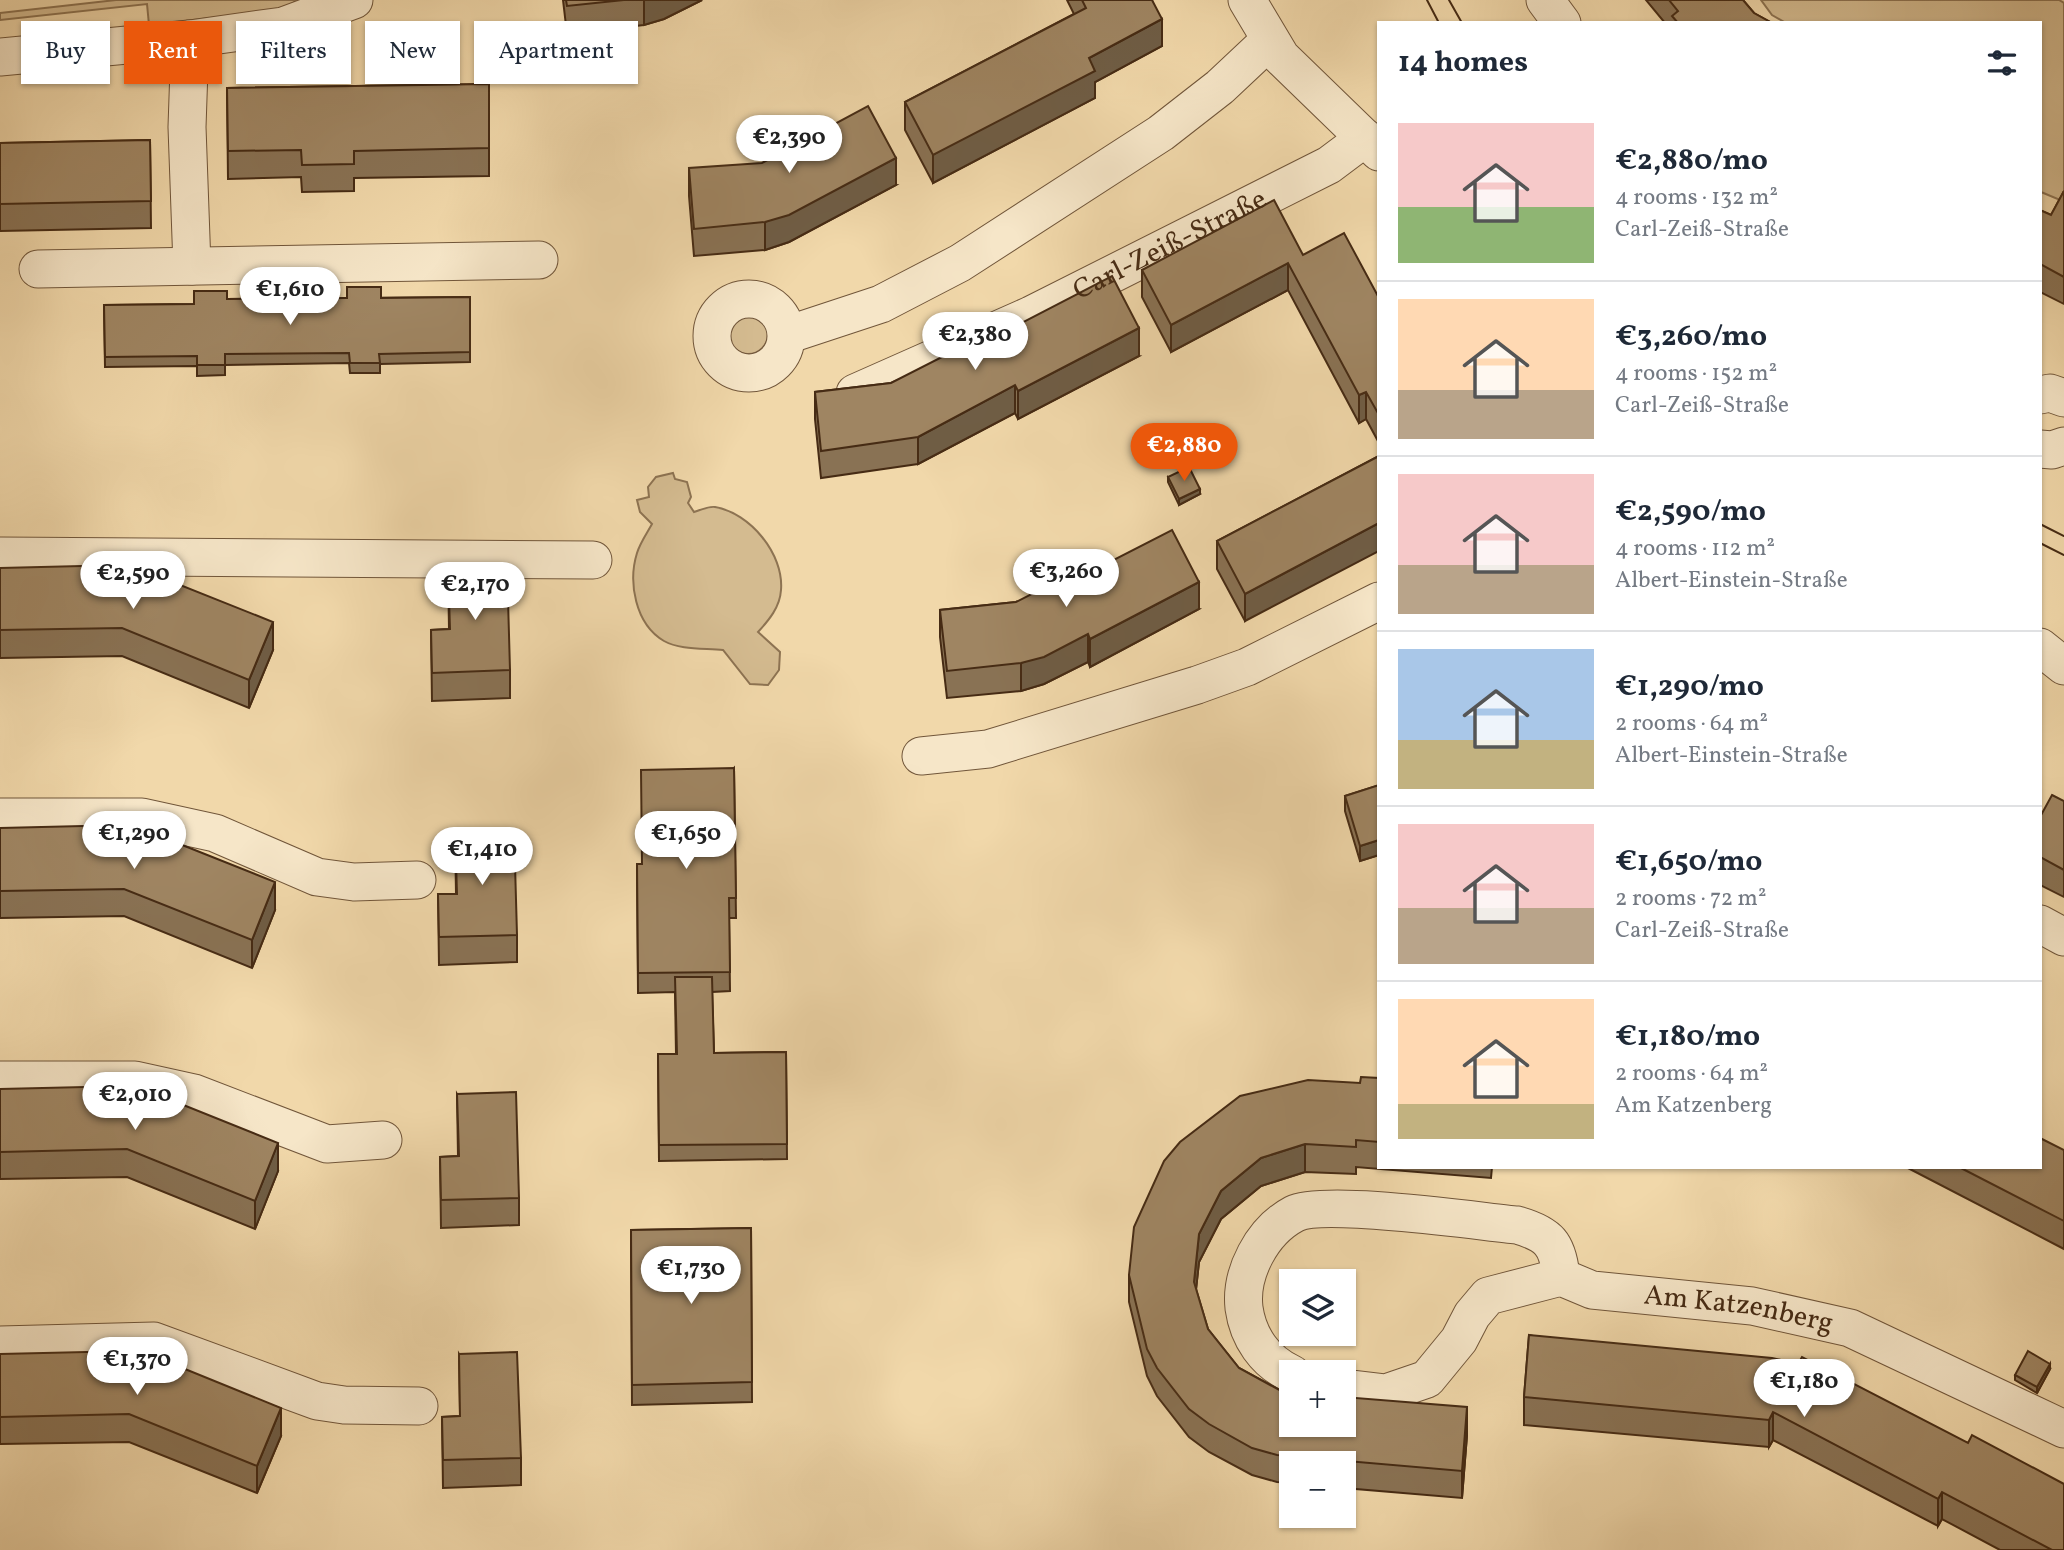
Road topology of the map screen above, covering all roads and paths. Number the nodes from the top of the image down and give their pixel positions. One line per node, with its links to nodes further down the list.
1 (354, 0): 5 (street)
2 (1247, 0): 6 (street, Carl-Zeiß-Straße)
3 (1545, 0): 4 (street)
4 (1561, 21)
5 (222, 35)
6 (1269, 41): 10 (street, Carl-Zeiß-Straße); 14 (street)
7 (124, 45): 8 (street)
8 (0, 57)
9 (188, 84): 12 (street)
10 (1372, 145): 15 (street, Carl-Zeiß-Straße)
11 (539, 260): 12 (street)
12 (192, 266): 13 (street)
13 (38, 268)
14 (787, 335)
15 (855, 393)
16 (2042, 395): 17 (street)
17 (2064, 398)
18 (2064, 446): 19 (street)
19 (2042, 449)
20 (0, 556): 21 (street)
21 (593, 560)
22 (1377, 602): 25 (street)
23 (2042, 649): 24 (street)
24 (2064, 666)
25 (921, 756)
26 (0, 817): 27 (street)
27 (417, 880)
28 (2042, 925): 29 (street)
29 (2064, 936)
30 (0, 1080): 31 (street)
31 (383, 1140)
32 (1561, 1277): 34 (street); 35 (street); 37 (street, Am Katzenberg)
33 (0, 1345): 36 (street)
34 (1279, 1368)
35 (1356, 1389)
36 (419, 1406)
37 (2064, 1429)

